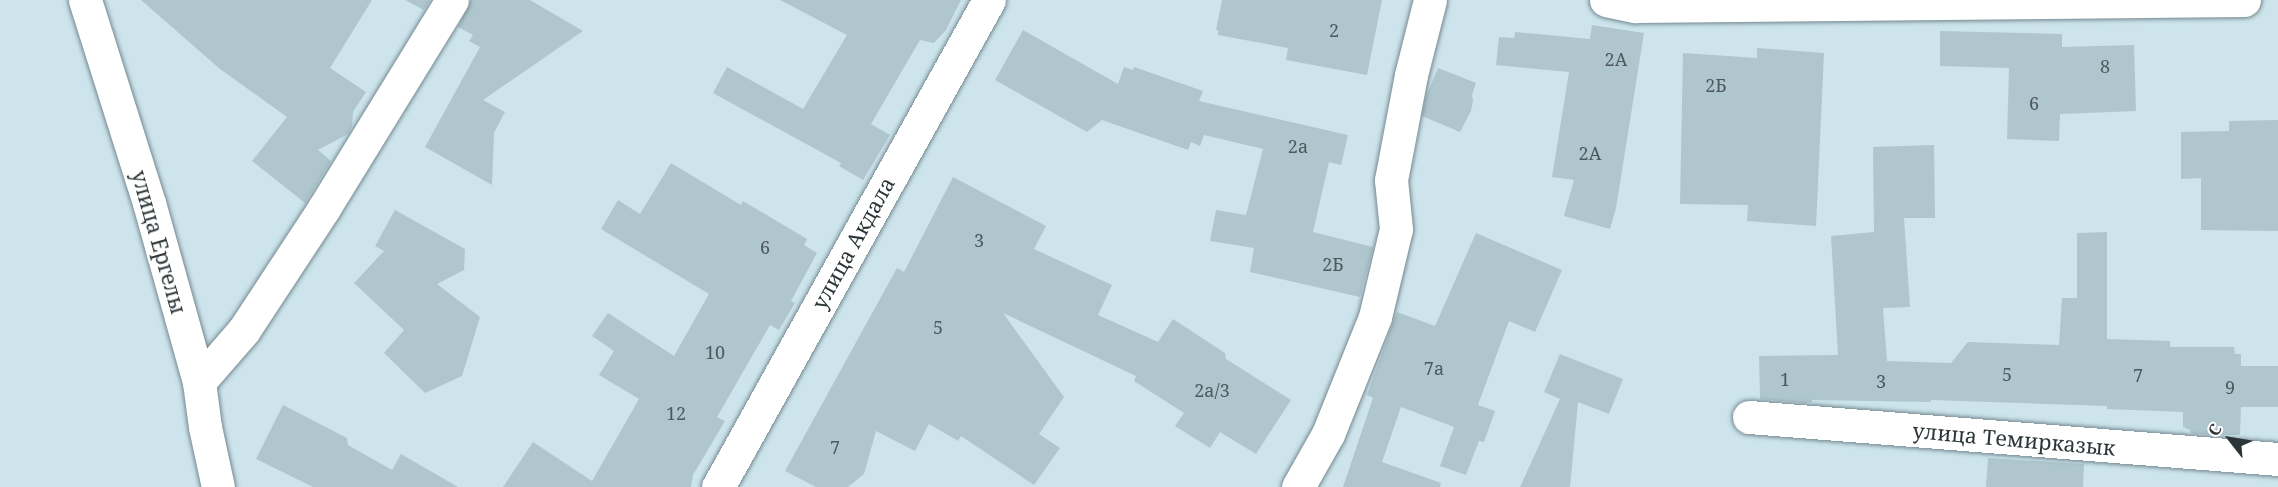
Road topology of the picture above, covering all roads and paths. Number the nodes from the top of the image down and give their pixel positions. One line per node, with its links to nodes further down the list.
1 (85, 0): 7 (street, улица Ергелы)
2 (452, 0): 7 (street)
3 (989, 0): 11 (street, улица Акдала)
4 (1430, 0): 12 (street)
5 (1606, 0): 6 (street)
6 (2244, 0)
7 (199, 382): 10 (street, улица Ергелы)
8 (1749, 417): 9 (street, улица Темирказык)
9 (2278, 459)
10 (218, 487)
11 (718, 487)
12 (1298, 487)

